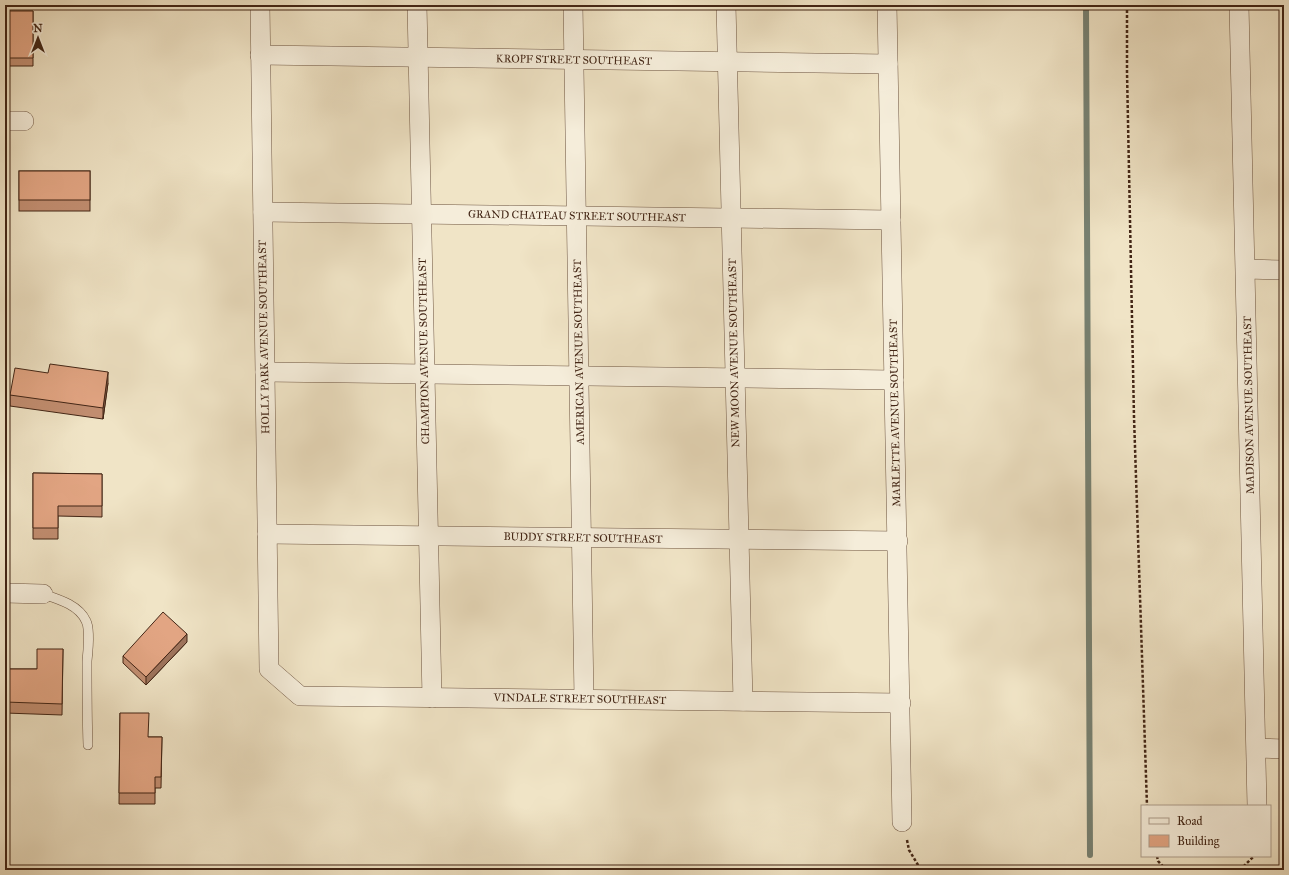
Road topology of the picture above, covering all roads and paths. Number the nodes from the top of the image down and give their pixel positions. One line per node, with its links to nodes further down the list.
1 (260, 5): 8 (street, HOLLY PARK AVENUE SOUTHEAST)
2 (417, 5): 9 (street, CHAMPION AVENUE SOUTHEAST)
3 (573, 5): 10 (street, AMERICAN AVENUE SOUTHEAST)
4 (726, 5): 11 (street, NEW MOON AVENUE SOUTHEAST)
5 (887, 5): 12 (street, MARLETTE AVENUE SOUTHEAST)
6 (1127, 5): 42 (path)
7 (1240, 5): 20 (street, MADISON AVENUE SOUTHEAST)
8 (260, 55): 9 (street, KROPF STREET SOUTHEAST); 15 (street, HOLLY PARK AVENUE SOUTHEAST)
9 (418, 57): 10 (street, KROPF STREET SOUTHEAST); 16 (street, CHAMPION AVENUE SOUTHEAST)
10 (574, 59): 11 (street, KROPF STREET SOUTHEAST); 17 (street, AMERICAN AVENUE SOUTHEAST)
11 (727, 62): 12 (street, KROPF STREET SOUTHEAST); 18 (street, NEW MOON AVENUE SOUTHEAST)
12 (888, 64): 19 (street, MARLETTE AVENUE SOUTHEAST)
13 (5, 120): 14 (street)
14 (24, 120)
15 (263, 212): 16 (street, GRAND CHATEAU STREET SOUTHEAST); 22 (street, HOLLY PARK AVENUE SOUTHEAST)
16 (421, 214): 17 (street, GRAND CHATEAU STREET SOUTHEAST); 23 (street, CHAMPION AVENUE SOUTHEAST)
17 (576, 216): 18 (street, GRAND CHATEAU STREET SOUTHEAST); 24 (street, AMERICAN AVENUE SOUTHEAST)
18 (731, 218): 19 (street, GRAND CHATEAU STREET SOUTHEAST); 25 (street, NEW MOON AVENUE SOUTHEAST)
19 (891, 220): 26 (street, MARLETTE AVENUE SOUTHEAST)
20 (1246, 269): 21 (street); 40 (street, MADISON AVENUE SOUTHEAST)
21 (1284, 270)
22 (265, 372): 23 (street); 27 (street, HOLLY PARK AVENUE SOUTHEAST)
23 (425, 374): 24 (street); 28 (street, CHAMPION AVENUE SOUTHEAST)
24 (579, 376): 25 (street); 29 (street, AMERICAN AVENUE SOUTHEAST)
25 (735, 378): 26 (street); 30 (street, NEW MOON AVENUE SOUTHEAST)
26 (894, 380): 31 (street, MARLETTE AVENUE SOUTHEAST)
27 (267, 534): 28 (street, BUDDY STREET SOUTHEAST); 34 (street, HOLLY PARK AVENUE SOUTHEAST)
28 (429, 536): 29 (street, BUDDY STREET SOUTHEAST); 35 (street, CHAMPION AVENUE SOUTHEAST)
29 (582, 538): 30 (street, BUDDY STREET SOUTHEAST); 36 (street, AMERICAN AVENUE SOUTHEAST)
30 (739, 539): 31 (street, BUDDY STREET SOUTHEAST); 37 (street, NEW MOON AVENUE SOUTHEAST)
31 (898, 541): 38 (street, MARLETTE AVENUE SOUTHEAST)
32 (5, 593): 33 (street)
33 (43, 594): 39 (lane)
34 (269, 669): 35 (street, VINDALE STREET SOUTHEAST)
35 (432, 698): 36 (street, VINDALE STREET SOUTHEAST)
36 (584, 699): 37 (street, VINDALE STREET SOUTHEAST)
37 (743, 701): 38 (street, VINDALE STREET SOUTHEAST)
38 (901, 703): 44 (street, MARLETTE AVENUE SOUTHEAST)
39 (88, 745)
40 (1257, 748): 41 (street); 43 (street, MADISON AVENUE SOUTHEAST)
41 (1284, 749)
42 (1147, 805)
43 (1257, 805)
44 (902, 822): 47 (path)
45 (1157, 857): 48 (path)
46 (1253, 857): 49 (path)
47 (921, 870)
48 (1166, 870)
49 (1240, 870)

